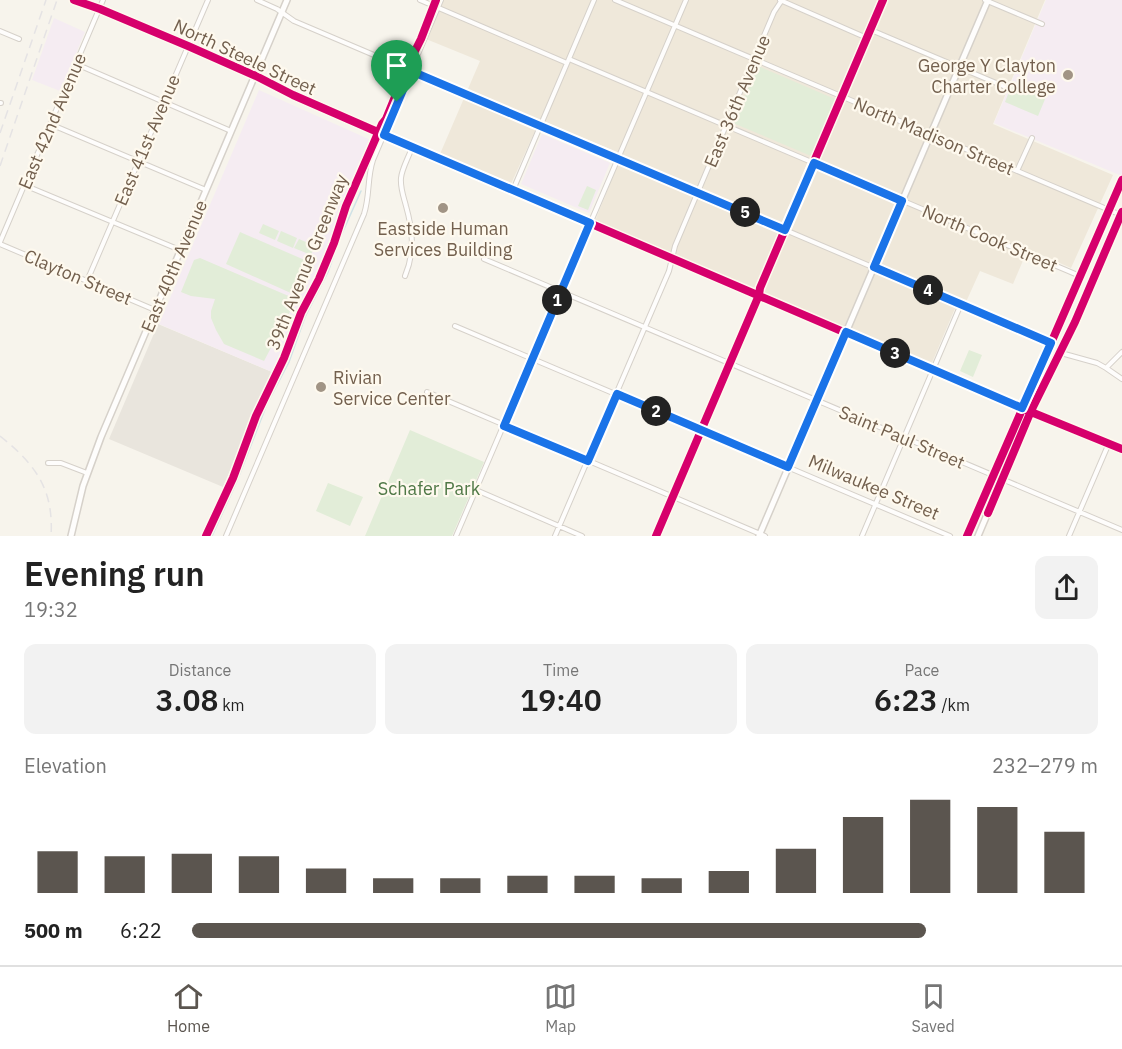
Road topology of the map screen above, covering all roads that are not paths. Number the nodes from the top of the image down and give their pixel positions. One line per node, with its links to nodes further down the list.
1 (74, 0): 16 (street, North Steele Street)
2 (86, 0): 16 (street, North Steele Street)
3 (104, 0): 16 (street, East 42nd Avenue)
4 (207, 0): 24 (street, East 41st Avenue)
5 (256, 0): 17 (street)
6 (287, 0): 17 (street, East 40th Avenue)
7 (420, 0): 15 (street, North Cook Street)
8 (441, 0): 15 (street)
9 (593, 0): 26 (street)
10 (615, 0): 19 (street, North Madison Street)
11 (686, 0): 19 (street)
12 (781, 0): 22 (street); 25 (street, East 36th Avenue)
13 (884, 0): 20 (street)
14 (987, 0): 18 (street); 28 (street)
15 (438, 8): 26 (street, North Cook Street); 29 (street)
16 (100, 9): 24 (street, North Steele Street); 27 (street, East 42nd Avenue)
17 (282, 13): 29 (street); 30 (street, East 40th Avenue)
18 (1042, 24)
19 (675, 25): 25 (street, North Madison Street); 32 (street)
20 (871, 30): 22 (street); 28 (street)
21 (0, 31): 23 (street)
22 (867, 38): 33 (street)
23 (19, 39)
24 (188, 46): 30 (street, North Steele Street); 34 (street, East 41st Avenue)
25 (754, 60): 33 (street, North Madison Street); 37 (street, East 36th Avenue)
26 (568, 61): 32 (street, North Cook Street); 36 (street)
27 (76, 64): 34 (street); 35 (street, East 42nd Avenue)
28 (959, 68): 31 (street); 40 (street)
29 (411, 71): 36 (street); 39 (street)
30 (256, 76): 38 (street, East 40th Avenue); 39 (street, North Steele Street)
31 (1008, 88)
32 (646, 92): 37 (street, North Cook Street); 43 (street)
33 (842, 97): 40 (street, North Madison Street); 45 (street)
34 (164, 102): 38 (street); 44 (street, East 41st Avenue)
35 (50, 124): 44 (street); 48 (street, East 42nd Avenue)
36 (541, 126): 43 (street); 49 (street)
37 (726, 126): 45 (street, North Cook Street); 52 (street, East 36th Avenue)
38 (232, 131): 50 (street, East 40th Avenue)
39 (381, 134): 42 (street, North Steele Street); 106 (street)
40 (930, 134): 46 (street, North Madison Street); 53 (street)
41 (1032, 138): 46 (street)
42 (412, 147): 49 (street, North Steele Street); 64 (street)
43 (618, 158): 52 (street); 57 (street)
44 (138, 162): 50 (street); 56 (street, East 41st Avenue)
45 (814, 163): 53 (street, North Cook Street); 58 (street)
46 (1017, 171): 54 (street, North Madison Street)
47 (1122, 180): 51 (street)
48 (24, 185): 56 (street); 59 (street, East 42nd Avenue)
49 (513, 190): 57 (street, North Steele Street)
50 (206, 191): 60 (street, East 40th Avenue)
51 (1120, 191): 54 (street)
52 (698, 192): 58 (street); 61 (street, East 36th Avenue)
53 (902, 201): 63 (street); 65 (street, North Cook Street)
54 (1109, 210): 55 (street, North Madison Street); 65 (street)
55 (1121, 213): 76 (street)
56 (112, 222): 60 (street); 66 (street, East 41st Avenue)
57 (590, 223): 61 (street, North Steele Street); 67 (street)
58 (785, 230): 63 (street); 68 (street)
59 (0, 243): 66 (street, Clayton Street)
60 (181, 250): 70 (street, East 40th Avenue)
61 (673, 258): 68 (street, North Steele Street); 72 (street, East 36th Avenue)
62 (484, 259): 67 (street, Saint Paul Street)
63 (874, 267): 69 (street); 73 (street)
64 (405, 276)
65 (1080, 276): 74 (street)
66 (87, 281): 70 (street, Clayton Street)
67 (561, 292): 72 (street, Saint Paul Street); 77 (street)
68 (759, 296): 73 (street, North Steele Street); 78 (street)
69 (961, 304): 74 (street); 80 (street)
70 (155, 310): 95 (street, East 40th Avenue)
71 (455, 326): 77 (street, Milwaukee Street)
72 (645, 327): 78 (street, Saint Paul Street); 83 (street, East 36th Avenue)
73 (846, 332): 80 (street, North Steele Street); 84 (street)
74 (1051, 343): 85 (street)
75 (1122, 352): 79 (street)
76 (1064, 353): 79 (street); 86 (street)
77 (532, 358): 83 (street, Milwaukee Street); 87 (street)
78 (730, 364): 84 (street, Saint Paul Street); 88 (street)
79 (1106, 368): 81 (street)
80 (933, 369): 85 (street, North Steele Street); 89 (street)
81 (1122, 379)
82 (427, 392): 87 (street)
83 (617, 394): 88 (street, Milwaukee Street); 92 (street, East 36th Avenue)
84 (817, 401): 89 (street, Saint Paul Street); 94 (street)
85 (1022, 408): 86 (street, North Steele Street); 96 (street)
86 (1031, 411): 90 (street, North Steele Street); 97 (street)
87 (504, 426): 92 (street); 98 (street)
88 (701, 430): 94 (street, Milwaukee Street); 99 (street)
89 (904, 438): 96 (street, Saint Paul Street); 100 (street)
90 (1109, 443): 91 (street, North Steele Street); 101 (street)
91 (1122, 449)
92 (588, 461): 99 (street); 102 (street, East 36th Avenue)
93 (48, 463): 95 (street)
94 (788, 467): 100 (street, Milwaukee Street); 104 (street)
95 (87, 473): 105 (street, East 40th Avenue)
96 (992, 475): 97 (street, Saint Paul Street); 113 (street)
97 (1002, 479): 101 (street, Saint Paul Street); 114 (street)
98 (476, 490): 102 (street); 107 (street)
99 (673, 498): 104 (street); 110 (street)
100 (876, 504): 111 (street); 112 (street, Milwaukee Street)
101 (1080, 512): 103 (street, Saint Paul Street); 115 (street)
102 (560, 526): 108 (street, East 36th Avenue); 109 (street)
103 (1122, 530)
104 (761, 535)
105 (71, 536)
106 (226, 536)
107 (456, 536)
108 (555, 536)
109 (582, 536)
110 (656, 536)
111 (862, 536)
112 (950, 536)
113 (967, 536)
114 (978, 536)
115 (1070, 536)

